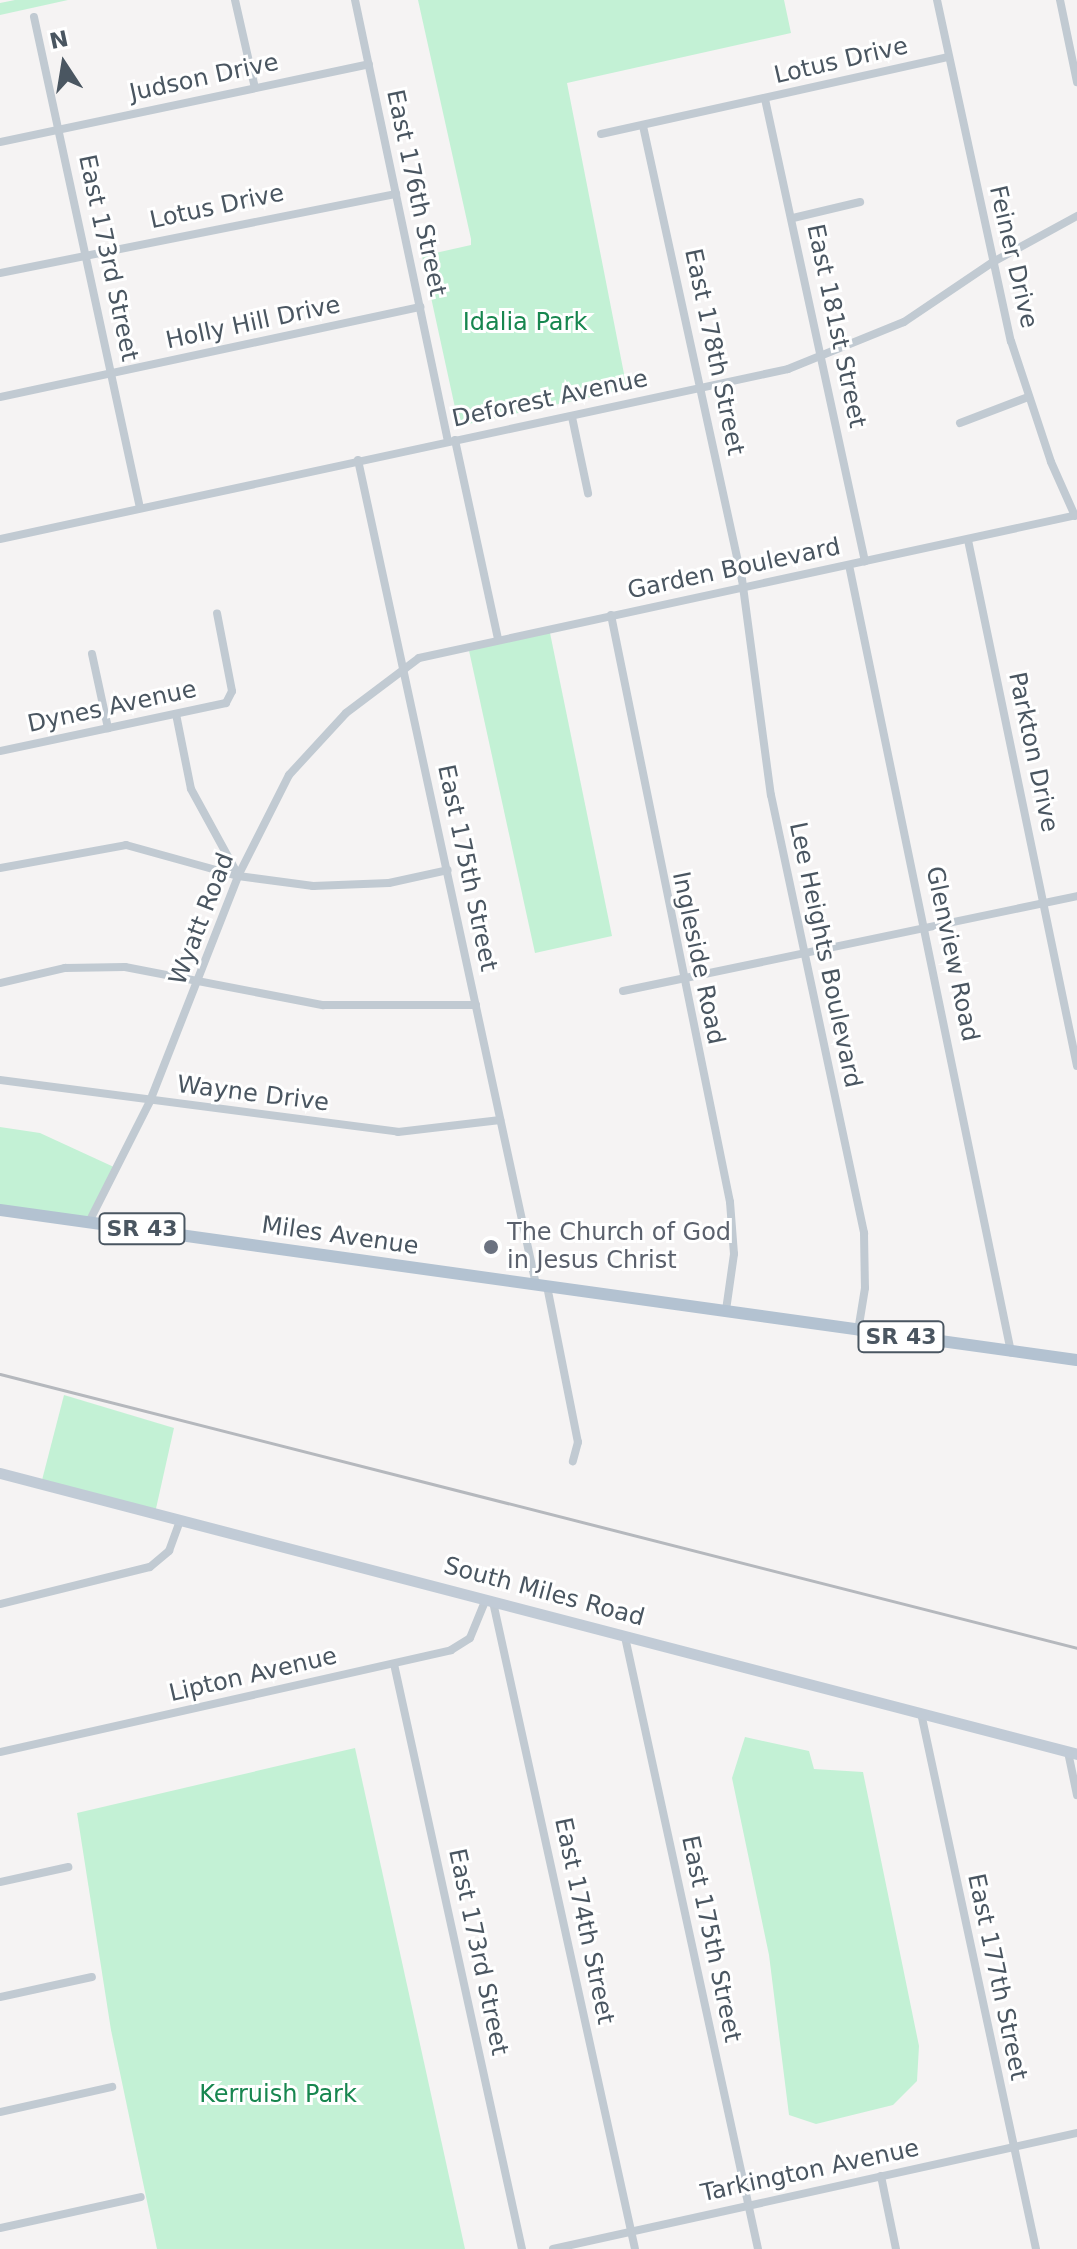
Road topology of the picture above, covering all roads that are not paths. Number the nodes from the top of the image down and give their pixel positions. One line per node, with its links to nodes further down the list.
1 (235, 0): 9 (street)
2 (355, 0): 7 (street, East 176th Street)
3 (937, 0): 6 (street, Feiner Drive)
4 (1060, 0): 8 (street)
5 (34, 17): 12 (street, East 173rd Street)
6 (949, 57): 10 (street, Lotus Drive); 20 (street, Feiner Drive)
7 (369, 64): 9 (street, Judson Drive); 15 (street, East 176th Street)
8 (1077, 82)
9 (255, 88): 12 (street, Judson Drive)
10 (765, 99): 11 (street, Lotus Drive); 18 (street, East 181st Street)
11 (643, 126): 13 (street, Lotus Drive); 25 (street, East 178th Street)
12 (60, 128): 14 (street, Judson Drive); 19 (street, East 173rd Street)
13 (601, 134)
14 (0, 142)
15 (396, 194): 19 (street, Lotus Drive); 22 (street, East 176th Street)
16 (860, 202): 18 (street)
17 (1077, 216): 20 (street, Deforest Avenue)
18 (793, 218): 23 (street, East 181st Street)
19 (86, 254): 21 (street, Lotus Drive); 24 (street, East 173rd Street)
20 (993, 262): 23 (street, Deforest Avenue); 27 (street, Feiner Drive)
21 (0, 273)
22 (420, 307): 24 (street, Holly Hill Drive); 30 (street, East 176th Street)
23 (822, 359): 25 (street, Deforest Avenue); 37 (street, East 181st Street)
24 (113, 373): 26 (street, Holly Hill Drive); 33 (street, East 173rd Street)
25 (702, 387): 28 (street, Deforest Avenue); 39 (street, East 178th Street)
26 (0, 397)
27 (1028, 397): 29 (street); 34 (street, Feiner Drive)
28 (572, 417): 30 (street, Deforest Avenue); 32 (street)
29 (960, 423)
30 (452, 440): 31 (street, Deforest Avenue); 42 (street, East 176th Street)
31 (358, 460): 33 (street, Deforest Avenue); 44 (street, East 175th Street)
32 (588, 493)
33 (140, 508): 35 (street, Deforest Avenue)
34 (1076, 516): 36 (street, Garden Boulevard)
35 (0, 539)
36 (968, 540): 37 (street, Garden Boulevard); 52 (street, Parkton Drive)
37 (865, 561): 38 (street, Garden Boulevard)
38 (849, 565): 39 (street, Garden Boulevard); 53 (street, Glenview Road)
39 (741, 587): 41 (street, Garden Boulevard); 54 (street, Lee Heights Boulevard)
40 (217, 613): 45 (street, Dynes Avenue)
41 (611, 615): 42 (street, Garden Boulevard); 55 (street, Ingleside Road)
42 (498, 639): 44 (street, Garden Boulevard)
43 (92, 654): 46 (street)
44 (404, 670): 49 (street, East 175th Street); 50 (street, Wyatt Road)
45 (176, 714): 46 (street, Dynes Avenue); 50 (street)
46 (108, 728): 47 (street, Dynes Avenue)
47 (0, 751)
48 (0, 868): 50 (street)
49 (448, 870): 50 (street); 59 (street, East 175th Street)
50 (238, 876): 57 (street, Wyatt Road)
51 (1077, 896): 52 (street)
52 (1044, 903): 53 (street); 60 (street, Parkton Drive)
53 (926, 929): 54 (street); 69 (street, Glenview Road)
54 (804, 954): 55 (street); 68 (street, Lee Heights Boulevard)
55 (682, 979): 58 (street); 67 (street, Ingleside Road)
56 (0, 983): 57 (street)
57 (199, 983): 59 (street); 62 (street, Wyatt Road)
58 (623, 991)
59 (476, 1005): 63 (street, East 175th Street)
60 (1077, 1066)
61 (0, 1080): 62 (street, Wayne Drive)
62 (150, 1101): 63 (street, Wayne Drive); 65 (street, Wyatt Road)
63 (500, 1120): 66 (street, East 175th Street)
64 (0, 1210): 65 (main road, Miles Avenue / SR 43)
65 (89, 1222): 66 (main road, Miles Avenue / SR 43)
66 (542, 1285): 67 (main road, Miles Avenue / SR 43); 71 (street, East 175th Street)
67 (726, 1310): 68 (main road, SR 43)
68 (858, 1331): 69 (main road, SR 43)
69 (1011, 1352): 70 (main road, SR 43)
70 (1077, 1360)
71 (573, 1461)
72 (0, 1473): 73 (street, South Miles Road)
73 (180, 1520): 74 (street, South Miles Road); 75 (street)
74 (490, 1600): 76 (street, South Miles Road); 77 (street, Lipton Avenue); 94 (street, East 174th Street)
75 (0, 1604)
76 (625, 1637): 78 (street, South Miles Road); 92 (street, East 175th Street)
77 (394, 1664): 79 (street, Lipton Avenue); 95 (street, East 173rd Street)
78 (921, 1713): 80 (street, South Miles Road); 89 (street, East 177th Street)
79 (0, 1752)
80 (1072, 1753): 81 (street)
81 (1077, 1795)
82 (68, 1867): 83 (street)
83 (0, 1882)
84 (92, 1977): 85 (street)
85 (0, 1997)
86 (112, 2087): 87 (street)
87 (0, 2112)
88 (1077, 2133): 89 (street, Tarkington Avenue)
89 (1013, 2147): 90 (street, Tarkington Avenue); 100 (street, East 177th Street)
90 (881, 2176): 92 (street, Tarkington Avenue); 99 (street)
91 (141, 2197): 93 (street)
92 (748, 2205): 94 (street, Tarkington Avenue); 98 (street, East 175th Street)
93 (0, 2228)
94 (631, 2231): 96 (street, Tarkington Avenue); 97 (street, East 174th Street)
95 (522, 2249)
96 (553, 2249)
97 (635, 2249)
98 (758, 2249)
99 (896, 2249)
100 (1036, 2249)

